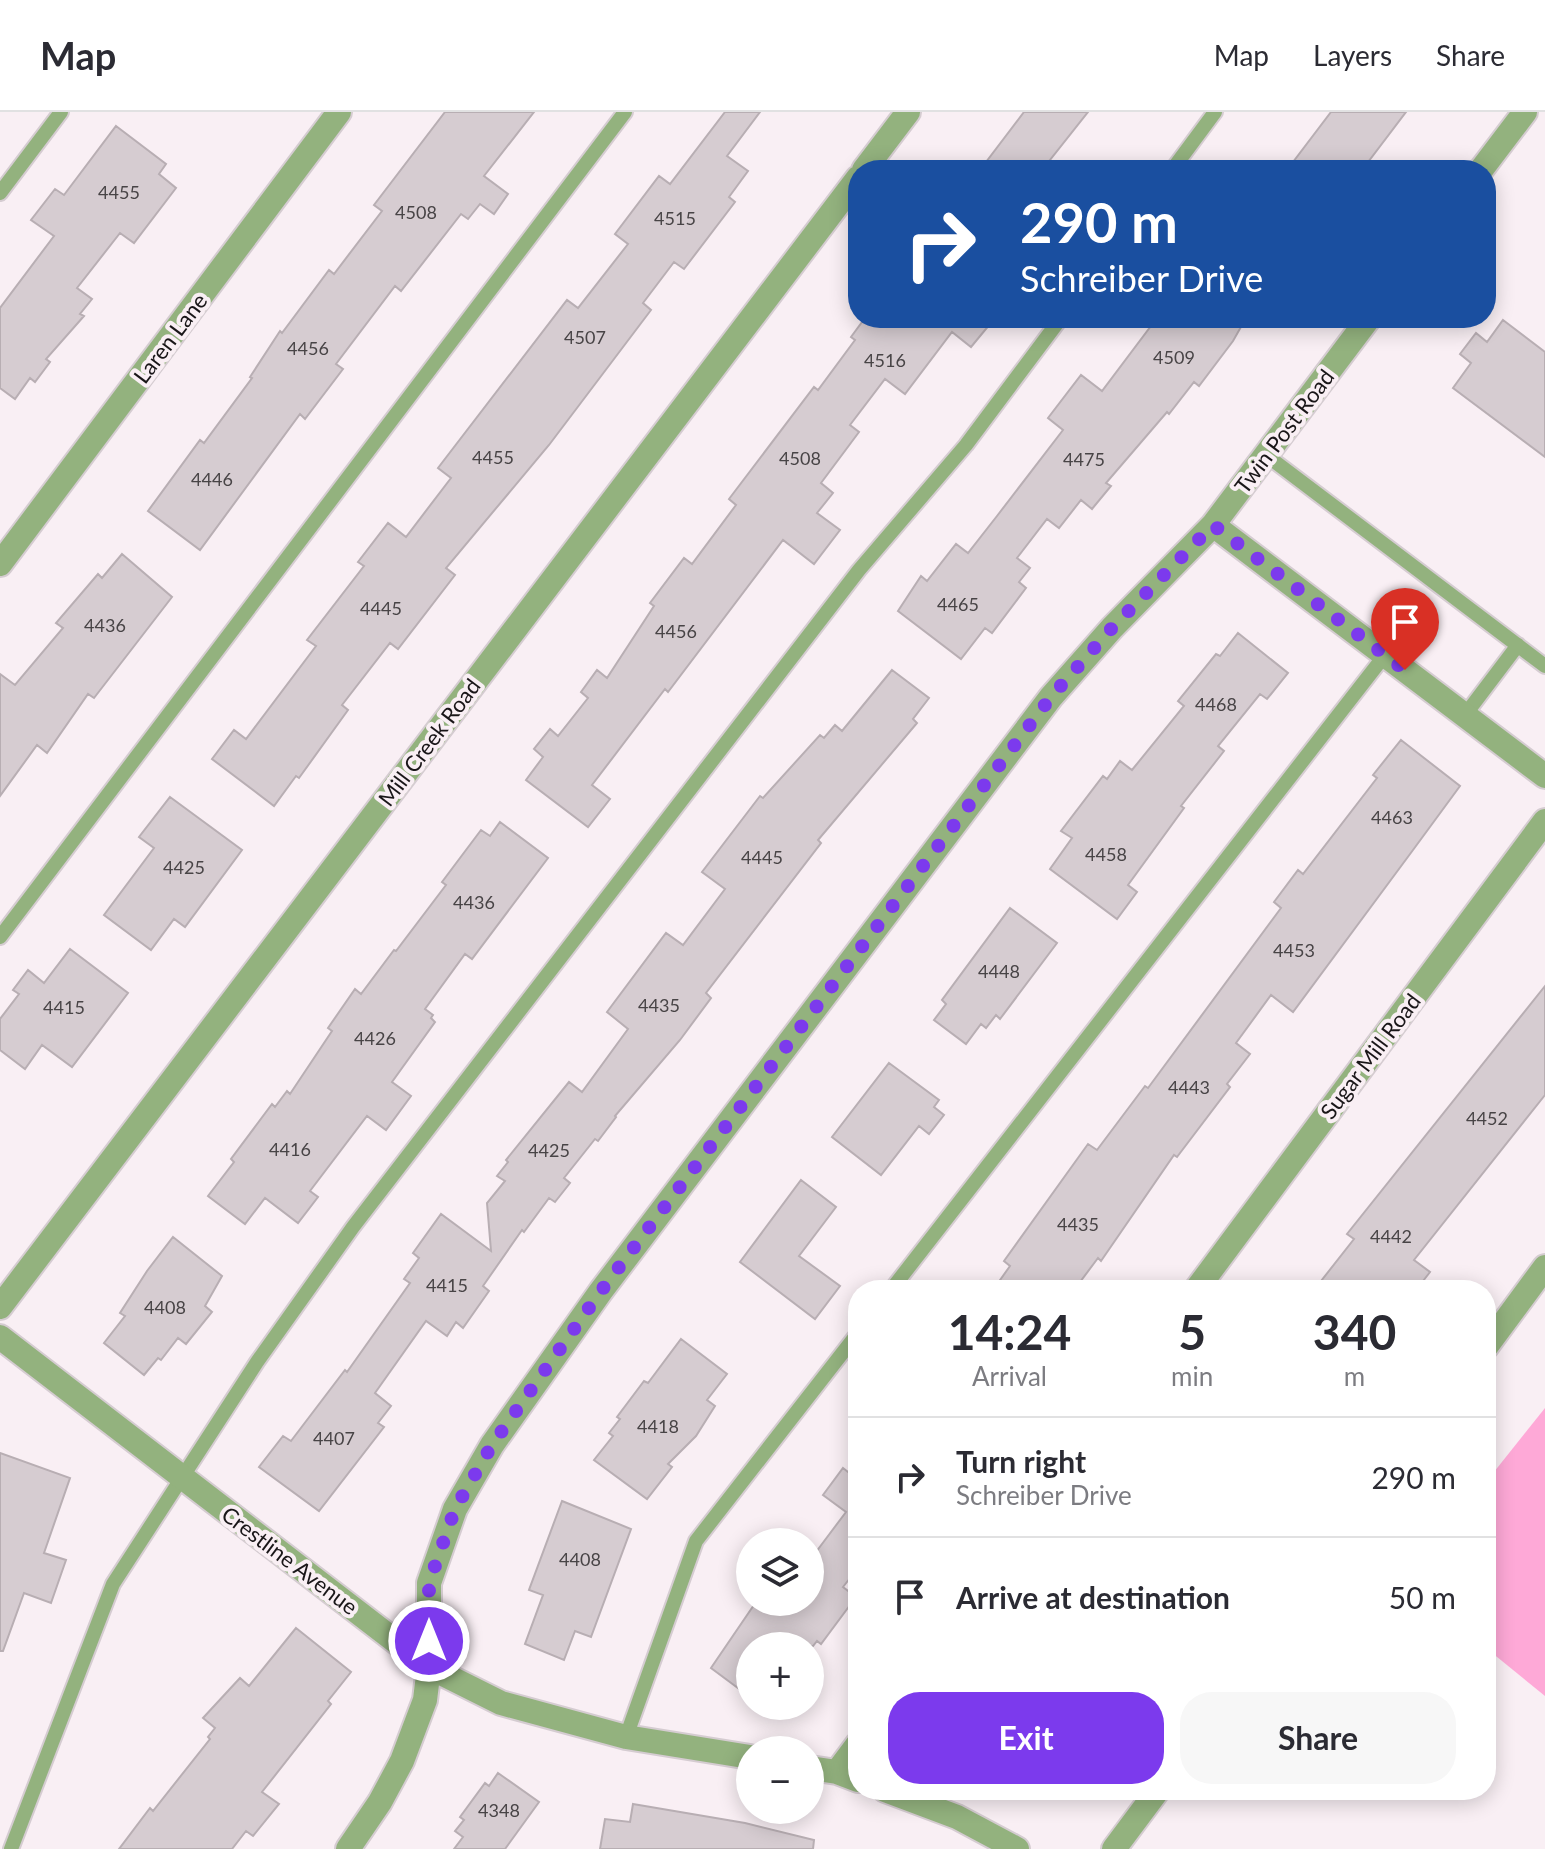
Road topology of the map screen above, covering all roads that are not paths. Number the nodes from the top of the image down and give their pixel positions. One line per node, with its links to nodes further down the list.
1 (61, 112): 11 (lane)
2 (339, 112): 16 (street, Laren Lane)
3 (625, 112): 23 (lane)
4 (908, 112): 7 (street)
5 (1215, 112): 8 (lane)
6 (1525, 112): 9 (street)
7 (872, 160)
8 (1179, 160)
9 (1489, 160)
10 (848, 191): 27 (street, Mill Creek Road)
11 (0, 193)
12 (1054, 328): 31 (lane)
13 (1361, 328): 14 (street, Twin Post Road)
14 (1266, 455): 15 (street, Twin Post Road); 17 (lane)
15 (1213, 525): 18 (street); 32 (street, Twin Post Road)
16 (0, 564)
17 (1518, 645): 19 (lane); 20 (lane)
18 (1385, 655): 20 (street); 25 (lane)
19 (1545, 666)
20 (1465, 715): 21 (street)
21 (1545, 776)
22 (1545, 821): 26 (street, Sugar Mill Road)
23 (0, 937)
24 (1545, 1267): 28 (street)
25 (899, 1280)
26 (1203, 1280)
27 (0, 1307)
28 (1496, 1333)
29 (0, 1337): 31 (street, Crestline Avenue)
30 (848, 1346): 33 (lane)
31 (183, 1478): 32 (street, Crestline Avenue); 39 (lane)
32 (429, 1667): 33 (street, Crestline Avenue); 40 (street, Twin Post Road)
33 (626, 1737): 34 (street, Crestline Avenue)
34 (736, 1755)
35 (824, 1771): 36 (street)
36 (848, 1776)
37 (912, 1800): 41 (street)
38 (1151, 1800): 42 (street)
39 (11, 1849)
40 (348, 1849)
41 (1017, 1849)
42 (1114, 1849)

